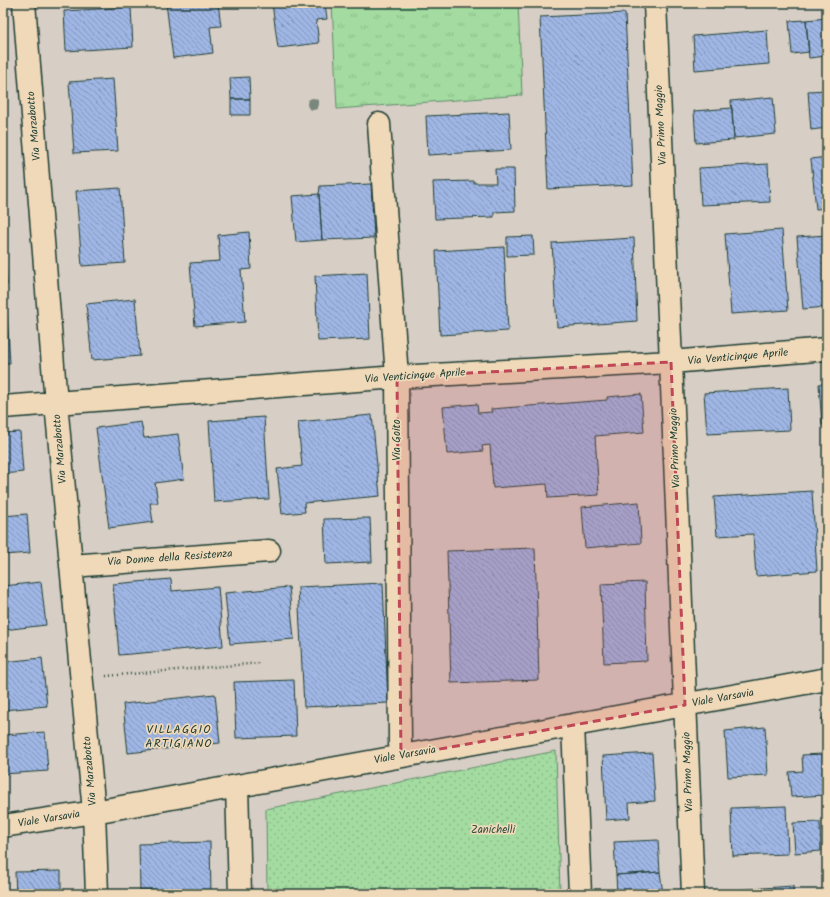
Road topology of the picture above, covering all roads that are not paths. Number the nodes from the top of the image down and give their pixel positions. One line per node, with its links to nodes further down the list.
1 (24, 3): 7 (street, Via Marzabotto)
2 (655, 3): 5 (street, Via Primo Maggio)
3 (379, 124): 6 (street, Via Goito)
4 (827, 350): 5 (street, Via Venticinque Aprile)
5 (672, 362): 6 (street, Via Venticinque Aprile); 12 (street, Via Primo Maggio)
6 (397, 377): 7 (street, Via Venticinque Aprile); 14 (street, Via Goito)
7 (56, 403): 8 (street, Via Venticinque Aprile); 10 (street, Via Marzabotto)
8 (3, 407)
9 (269, 551): 10 (street, Via Donne della Resistenza)
10 (71, 566): 16 (street, Via Marzabotto)
11 (827, 679): 12 (street, Viale Varsavia)
12 (685, 705): 13 (street, Viale Varsavia); 21 (street, Via Primo Maggio)
13 (573, 725): 14 (street, Viale Varsavia); 20 (street)
14 (401, 756): 15 (street, Viale Varsavia)
15 (237, 786): 16 (street, Viale Varsavia); 19 (street)
16 (94, 812): 17 (street, Viale Varsavia); 18 (street, Via Marzabotto)
17 (3, 826)
18 (97, 894)
19 (240, 894)
20 (580, 894)
21 (693, 894)

